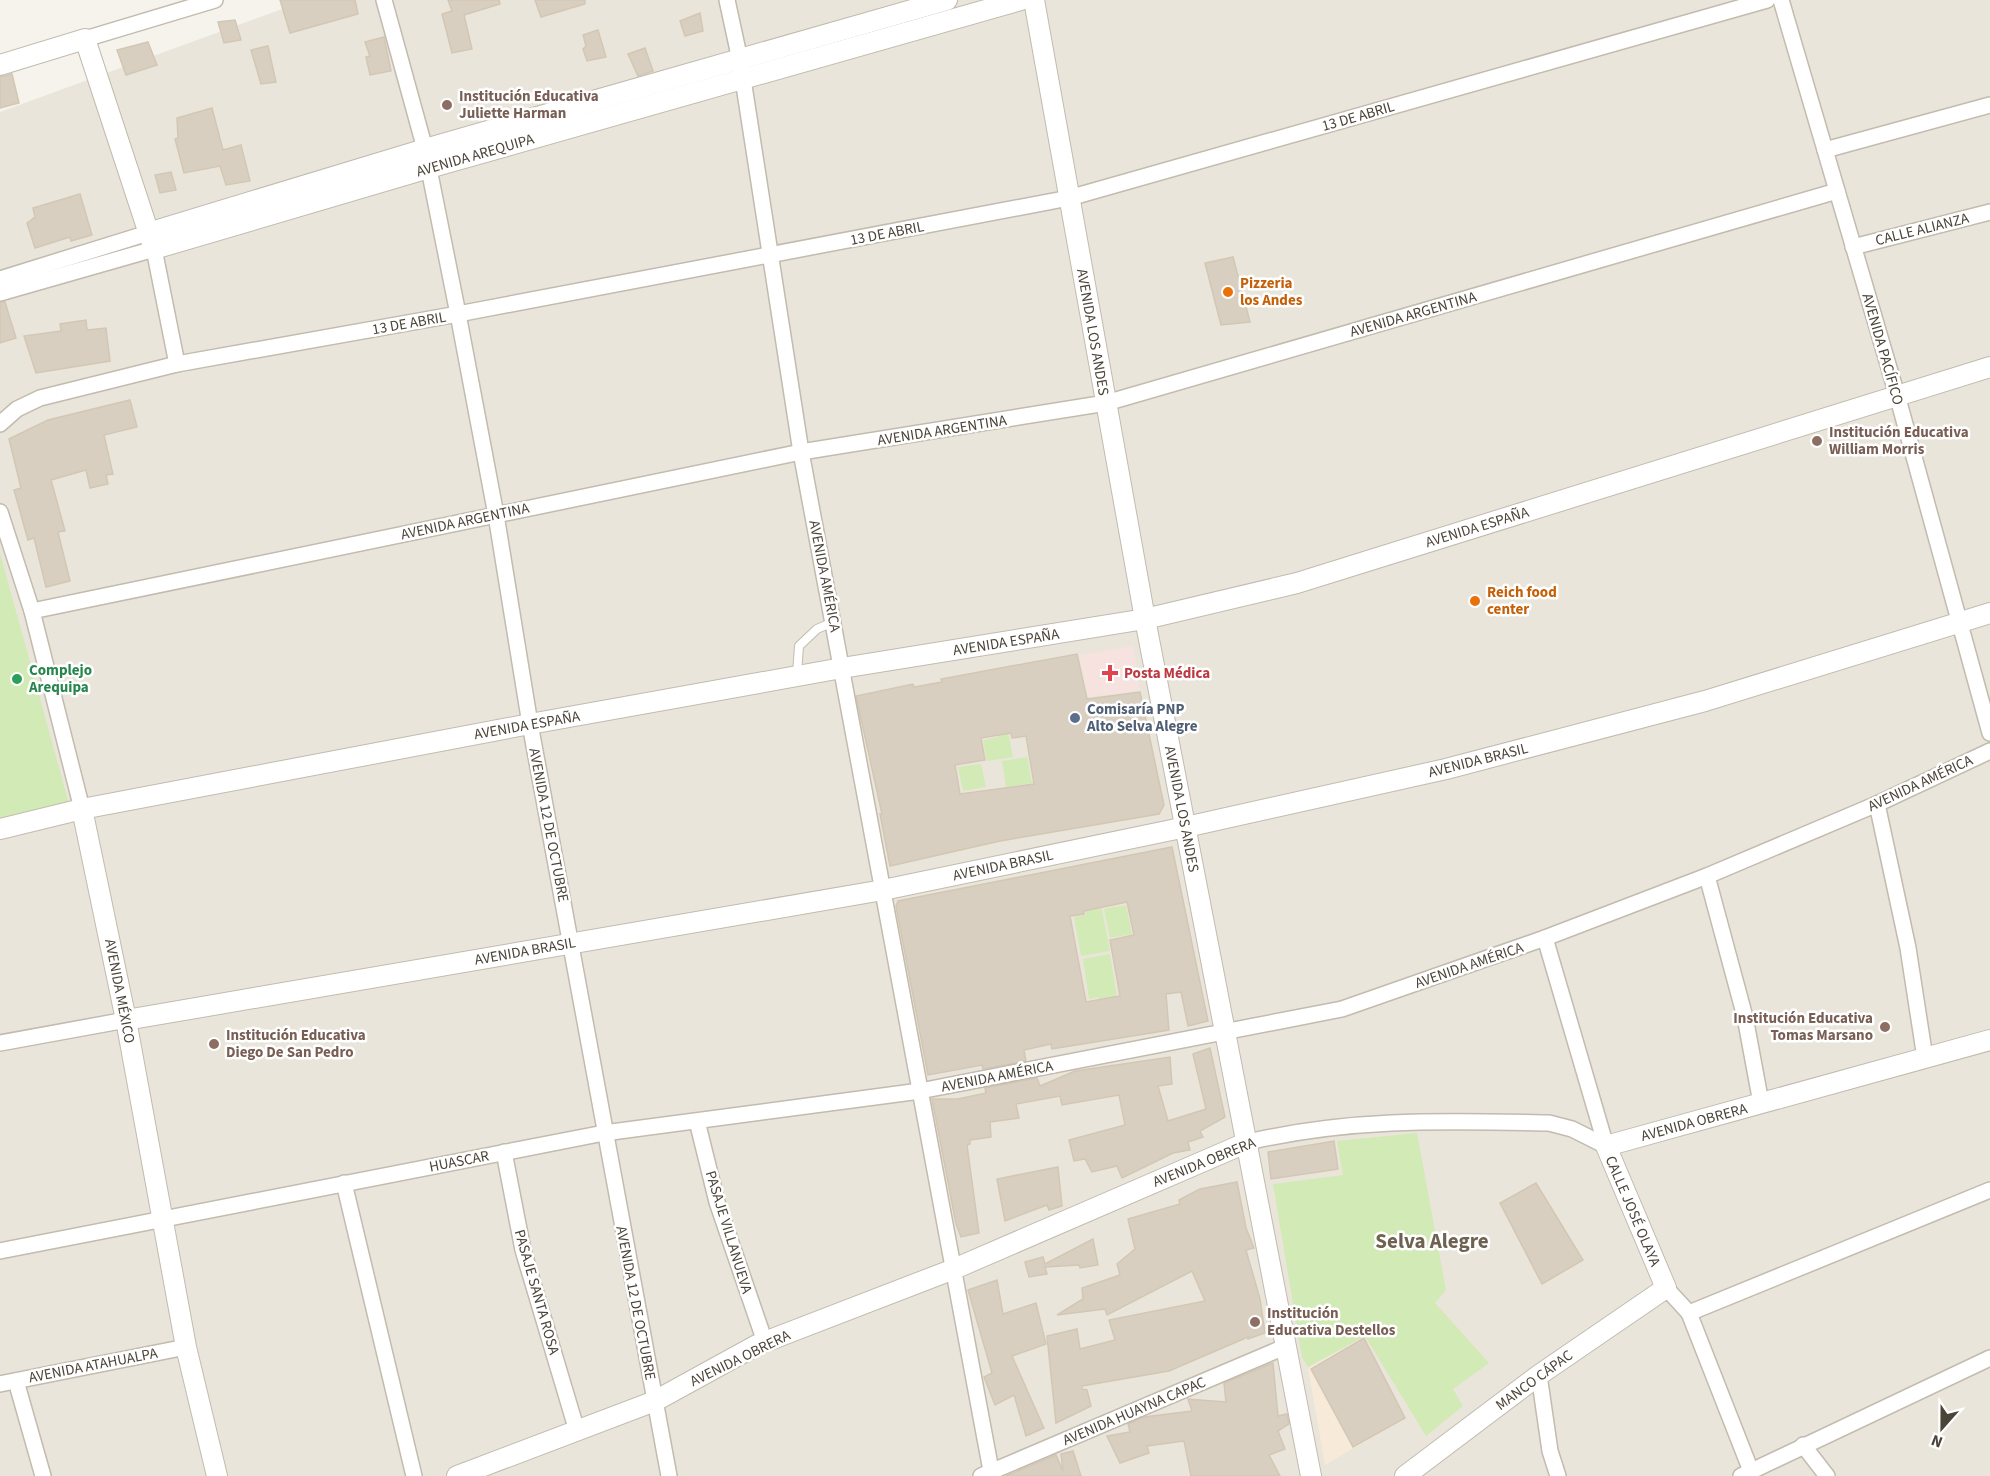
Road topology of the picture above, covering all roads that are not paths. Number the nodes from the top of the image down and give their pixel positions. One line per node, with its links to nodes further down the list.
1 (216, 0): 9 (street)
2 (384, 0): 15 (street, AVENIDA 12 DE OCTUBRE)
3 (727, 0): 10 (street, AVENIDA AMÉRICA)
4 (946, 0): 10 (street, AVENIDA AREQUIPA)
5 (1020, 0): 12 (street, AVENIDA AREQUIPA)
6 (1034, 0): 17 (street, AVENIDA LOS ANDES)
7 (1767, 0): 17 (street, 13 DE ABRIL)
8 (1781, 0): 14 (street, AVENIDA PACÍFICO)
9 (86, 39): 11 (street); 19 (street)
10 (741, 60): 12 (street, AVENIDA AMÉRICA); 15 (street, AVENIDA AREQUIPA)
11 (0, 65)
12 (743, 81): 15 (street, AVENIDA AREQUIPA); 21 (street, AVENIDA AMÉRICA)
13 (1990, 105): 14 (street)
14 (1825, 150): 16 (street, AVENIDA PACÍFICO)
15 (427, 158): 19 (street, AVENIDA AREQUIPA); 24 (street, AVENIDA 12 DE OCTUBRE)
16 (1837, 191): 20 (street, AVENIDA PACÍFICO); 28 (street, AVENIDA ARGENTINA)
17 (1069, 198): 21 (street, 13 DE ABRIL); 28 (street, AVENIDA LOS ANDES)
18 (1990, 212): 20 (street, CALLE ALIANZA)
19 (151, 241): 22 (street, AVENIDA AREQUIPA); 23 (street, AVENIDA AREQUIPA); 25 (street)
20 (1853, 247): 27 (street, AVENIDA PACÍFICO)
21 (771, 255): 24 (street, 13 DE ABRIL); 30 (street, AVENIDA AMÉRICA)
22 (0, 279)
23 (0, 293)
24 (458, 314): 25 (street, 13 DE ABRIL); 32 (street, AVENIDA 12 DE OCTUBRE)
25 (177, 364): 29 (street, 13 DE ABRIL)
26 (1990, 367): 27 (street, AVENIDA ESPAÑA)
27 (1897, 394): 35 (street, AVENIDA ESPAÑA); 37 (street, AVENIDA PACÍFICO)
28 (1106, 403): 30 (street, AVENIDA ARGENTINA); 35 (street, AVENIDA LOS ANDES)
29 (0, 424)
30 (801, 452): 32 (street, AVENIDA ARGENTINA); 36 (street, AVENIDA AMÉRICA)
31 (0, 512): 33 (street, AVENIDA MÉXICO)
32 (496, 515): 33 (street, AVENIDA ARGENTINA); 40 (street, AVENIDA 12 DE OCTUBRE)
33 (33, 611): 44 (street, AVENIDA MÉXICO)
34 (1990, 613): 37 (street, AVENIDA BRASIL)
35 (1145, 620): 38 (street, AVENIDA ESPAÑA); 45 (street, AVENIDA LOS ANDES)
36 (833, 622): 38 (street, AVENIDA AMÉRICA); 39 (lane)
37 (1960, 623): 41 (street, AVENIDA PACÍFICO); 45 (street, AVENIDA BRASIL)
38 (842, 668): 39 (street, AVENIDA ESPAÑA); 48 (street, AVENIDA AMÉRICA)
39 (797, 676): 40 (street, AVENIDA ESPAÑA)
40 (530, 724): 44 (street, AVENIDA ESPAÑA); 50 (street, AVENIDA 12 DE OCTUBRE)
41 (1990, 733)
42 (1990, 751): 43 (street, AVENIDA AMÉRICA)
43 (1876, 804): 47 (street, AVENIDA AMÉRICA); 55 (street)
44 (82, 809): 46 (street, AVENIDA ESPAÑA); 51 (street, AVENIDA MÉXICO)
45 (1186, 827): 48 (street, AVENIDA BRASIL); 52 (street, AVENIDA LOS ANDES)
46 (0, 829)
47 (1707, 876): 49 (street, AVENIDA AMÉRICA); 57 (street)
48 (883, 890): 50 (street, AVENIDA BRASIL); 56 (street, AVENIDA AMÉRICA)
49 (1545, 938): 52 (street, AVENIDA AMÉRICA); 61 (street, CALLE JOSÉ OLAYA)
50 (571, 943): 51 (street, AVENIDA BRASIL); 59 (street, AVENIDA 12 DE OCTUBRE)
51 (126, 1020): 54 (street, AVENIDA BRASIL); 65 (street, AVENIDA MÉXICO)
52 (1226, 1033): 56 (street, AVENIDA AMÉRICA); 60 (street, AVENIDA LOS ANDES)
53 (1990, 1040): 55 (street, AVENIDA OBRERA)
54 (0, 1043)
55 (1925, 1058): 57 (street, AVENIDA OBRERA)
56 (921, 1091): 58 (street, HUASCAR); 67 (street, AVENIDA AMÉRICA)
57 (1761, 1103): 61 (street, AVENIDA OBRERA)
58 (697, 1121): 59 (street, HUASCAR); 70 (street, PASAJE VILLANUEVA)
59 (604, 1133): 62 (street, HUASCAR); 77 (street, AVENIDA 12 DE OCTUBRE)
60 (1248, 1142): 61 (street, AVENIDA OBRERA); 67 (street, AVENIDA OBRERA); 71 (street, AVENIDA LOS ANDES)
61 (1606, 1146): 68 (street, CALLE JOSÉ OLAYA)
62 (504, 1152): 63 (street, HUASCAR); 78 (street, PASAJE SANTA ROSA)
63 (344, 1183): 65 (street, HUASCAR); 84 (street)
64 (1990, 1190): 69 (street)
65 (162, 1219): 66 (street, HUASCAR); 72 (street, AVENIDA MÉXICO)
66 (0, 1251)
67 (954, 1269): 70 (street, AVENIDA OBRERA); 81 (street, AVENIDA AMÉRICA)
68 (1666, 1288): 69 (street, CALLE JOSÉ OLAYA); 74 (street, MANCO CÁPAC)
69 (1689, 1313): 80 (street, CALLE JOSÉ OLAYA)
70 (765, 1342): 77 (street, AVENIDA OBRERA)
71 (1287, 1346): 81 (street, AVENIDA HUAYNA CAPAC); 87 (street, AVENIDA LOS ANDES)
72 (186, 1347): 75 (street, AVENIDA ATAHUALPA); 83 (street, AVENIDA MÉXICO)
73 (1990, 1358): 79 (street)
74 (1539, 1375): 88 (street, MANCO CÁPAC); 89 (street)
75 (16, 1381): 76 (street, AVENIDA ATAHUALPA); 82 (street)
76 (0, 1384)
77 (655, 1401): 78 (street, AVENIDA OBRERA); 86 (street, AVENIDA 12 DE OCTUBRE)
78 (577, 1431): 85 (street, AVENIDA OBRERA)
79 (1803, 1445): 80 (street); 90 (street)
80 (1746, 1473)
81 (988, 1475)
82 (43, 1476)
83 (217, 1476)
84 (414, 1476)
85 (457, 1476)
86 (669, 1476)
87 (1311, 1476)
88 (1405, 1476)
89 (1558, 1476)
90 (1827, 1476)

